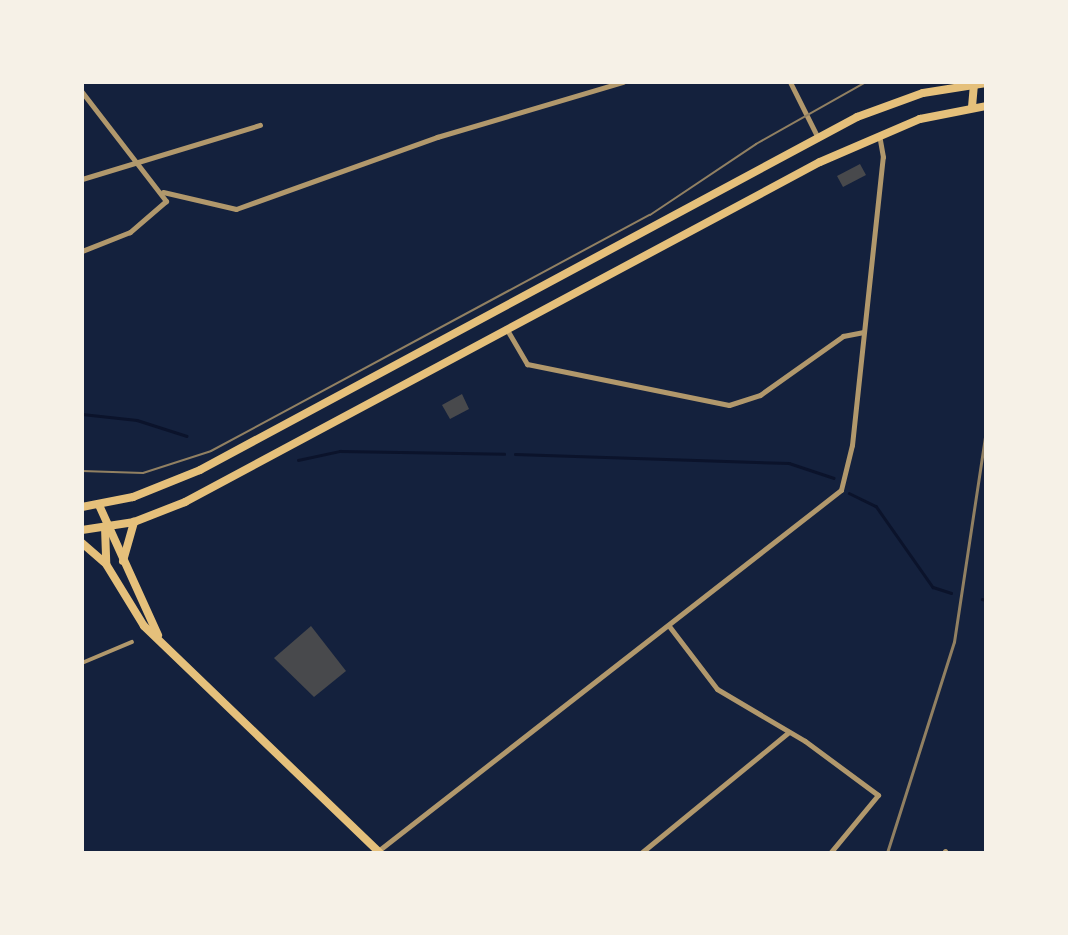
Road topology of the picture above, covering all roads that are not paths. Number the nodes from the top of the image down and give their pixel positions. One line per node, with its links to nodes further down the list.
1 (623, 82): 13 (street)
2 (790, 82): 10 (street)
3 (974, 83): 4 (main road); 7 (main road); 10 (main road)
4 (986, 83)
5 (82, 92): 11 (street)
6 (986, 106): 7 (main road)
7 (972, 107): 9 (main road)
8 (260, 125): 11 (street)
9 (879, 135): 15 (main road); 16 (street)
10 (818, 138): 17 (main road)
11 (138, 161): 12 (street); 13 (street)
12 (82, 179)
13 (163, 192): 14 (street)
14 (82, 251)
15 (506, 328): 16 (street); 19 (main road)
16 (864, 332): 25 (street)
17 (99, 505): 18 (main road); 20 (main road)
18 (82, 507)
19 (134, 522): 20 (main road); 23 (main road)
20 (105, 527): 21 (main road); 23 (main road); 24 (main road)
21 (82, 530)
22 (82, 543): 24 (main road)
23 (123, 561): 26 (main road)
24 (106, 564): 26 (main road)
25 (669, 626): 29 (street); 30 (street)
26 (158, 635): 30 (main road)
27 (132, 642): 28 (street)
28 (82, 663)
29 (789, 732): 31 (street); 32 (street)
30 (379, 852)
31 (640, 853)
32 (830, 853)

